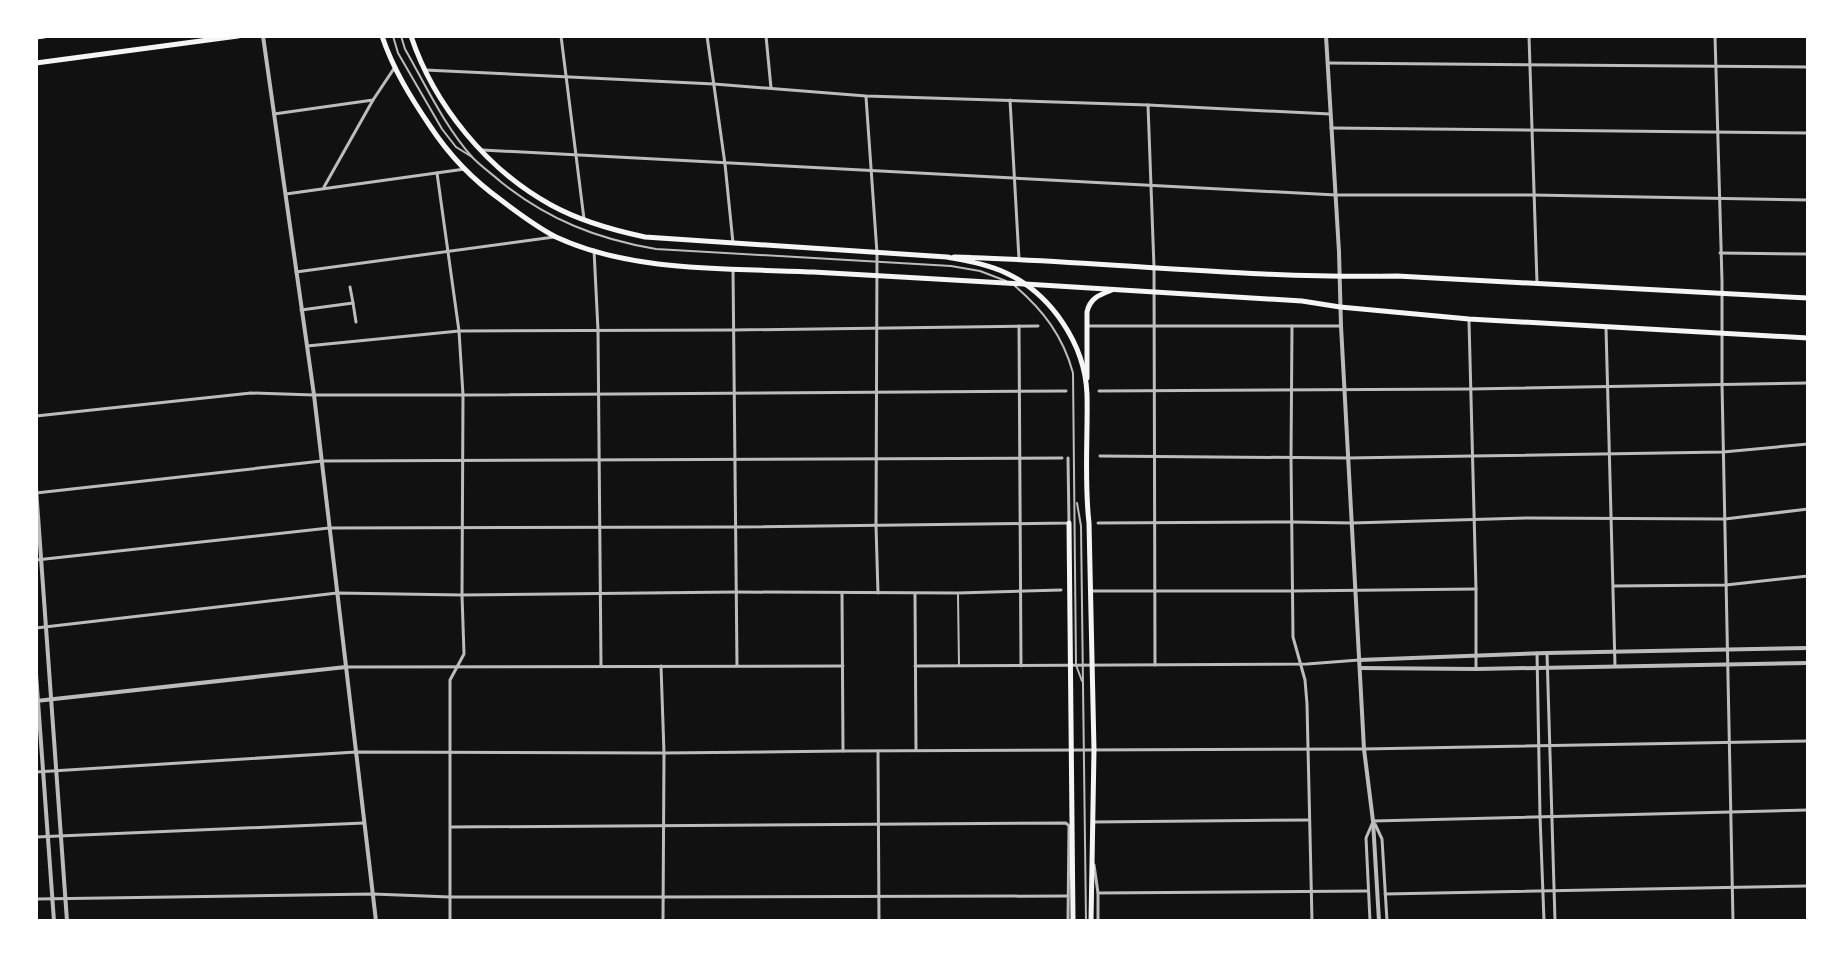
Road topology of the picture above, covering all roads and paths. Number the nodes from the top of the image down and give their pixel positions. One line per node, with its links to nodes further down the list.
1 (44, 36): 15 (main road)
2 (152, 36): 16 (main road)
3 (238, 36): 16 (main road)
4 (263, 36): 31 (street)
5 (382, 36): 21 (main road)
6 (393, 36): 39 (lane)
7 (401, 36): 39 (lane)
8 (411, 36): 23 (main road)
9 (561, 36): 24 (street)
10 (707, 36): 25 (street)
11 (766, 36): 26 (street)
12 (1326, 36): 18 (street)
13 (1529, 36): 19 (street)
14 (1715, 36): 20 (street)
15 (36, 37)
16 (154, 47): 17 (main road)
17 (36, 63)
18 (1328, 63): 19 (street); 32 (street)
19 (1529, 65): 20 (street); 34 (street)
20 (1716, 66): 22 (street); 35 (street)
21 (395, 67): 28 (street); 41 (main road)
22 (1808, 67)
23 (425, 70): 24 (street); 37 (main road)
24 (567, 77): 25 (street); 38 (street)
25 (714, 84): 26 (street); 40 (street)
26 (771, 88): 27 (street)
27 (866, 96): 29 (street); 42 (street)
28 (373, 100): 31 (street); 46 (street)
29 (1010, 100): 30 (street); 44 (street)
30 (1148, 105): 32 (street); 45 (street)
31 (274, 114): 47 (street)
32 (1330, 114): 33 (street)
33 (1331, 128): 34 (street); 48 (street)
34 (1531, 130): 35 (street); 49 (street)
35 (1718, 131): 36 (street); 50 (street)
36 (1808, 133)
37 (482, 150): 38 (street); 52 (main road)
38 (577, 155): 40 (street); 52 (street)
39 (473, 158): 62 (lane)
40 (725, 164): 42 (street); 54 (street)
41 (465, 169): 43 (street); 53 (main road)
42 (871, 171): 44 (street); 57 (street)
43 (437, 173): 46 (street); 56 (street)
44 (1014, 179): 45 (street); 61 (street)
45 (1151, 187): 48 (street); 63 (street)
46 (323, 189): 47 (street)
47 (285, 194): 65 (street)
48 (1336, 195): 49 (street); 67 (street)
49 (1533, 195): 50 (street); 69 (street)
50 (1719, 199): 51 (street); 58 (street)
51 (1808, 200)
52 (584, 220): 54 (main road)
53 (556, 237): 55 (main road); 56 (street)
54 (733, 243): 57 (main road)
55 (594, 250): 64 (main road); 89 (street)
56 (449, 252): 65 (street); 91 (street)
57 (877, 253): 60 (main road); 62 (street)
58 (1720, 253): 59 (street); 74 (street)
59 (1808, 254)
60 (947, 257): 61 (main road); 70 (main road)
61 (1019, 259): 63 (main road)
62 (877, 263): 66 (street); 68 (lane)
63 (1154, 267): 67 (main road); 73 (street)
64 (733, 269): 66 (main road); 90 (street)
65 (296, 272): 78 (street)
66 (877, 276): 68 (main road); 87 (street)
67 (1340, 277): 69 (main road); 77 (street)
68 (1012, 283): 70 (main road); 129 (lane)
69 (1537, 283): 74 (main road)
70 (1025, 284): 72 (main road); 103 (main road)
71 (350, 287): 76 (street)
72 (1112, 290): 73 (main road); 83 (main road)
73 (1154, 292): 77 (main road); 86 (street)
74 (1722, 295): 75 (main road); 92 (street)
75 (1808, 298)
76 (353, 303): 78 (street); 80 (street)
77 (1340, 307): 79 (main road); 85 (street)
78 (301, 310): 94 (street)
79 (1469, 319): 88 (main road); 99 (street)
80 (356, 322)
81 (1019, 326): 82 (street); 87 (street); 101 (street)
82 (1038, 326)
83 (1087, 326): 86 (street); 103 (main road)
84 (1292, 326): 85 (street); 86 (street); 100 (street)
85 (1341, 326): 98 (street)
86 (1154, 327): 106 (street)
87 (876, 328): 90 (street); 105 (street)
88 (1606, 328): 92 (main road); 97 (street)
89 (598, 330): 90 (street); 91 (street); 107 (street)
90 (734, 330): 108 (street)
91 (459, 331): 94 (street); 110 (street)
92 (1722, 334): 93 (main road); 96 (street)
93 (1808, 338)
94 (307, 346): 109 (street)
95 (1808, 383): 96 (street)
96 (1722, 384): 97 (street); 113 (street)
97 (1608, 386): 99 (street); 114 (street)
98 (1344, 389): 99 (street); 100 (street); 123 (street)
99 (1471, 389): 116 (street)
100 (1291, 390): 106 (street); 118 (street)
101 (1020, 391): 102 (street); 105 (street); 120 (street)
102 (1066, 391)
103 (1087, 391): 152 (main road)
104 (1099, 391): 106 (street)
105 (876, 392): 108 (street); 119 (street)
106 (1155, 392): 117 (street)
107 (598, 393): 108 (street); 110 (street); 124 (street)
108 (734, 394): 125 (street)
109 (314, 395): 110 (street); 111 (street); 126 (street)
110 (463, 395): 127 (street)
111 (36, 416)
112 (1808, 444): 113 (street)
113 (1723, 452): 114 (street); 132 (street)
114 (1610, 453): 116 (street); 131 (street)
115 (1100, 456): 117 (street)
116 (1472, 456): 123 (street); 133 (street)
117 (1155, 457): 118 (street); 134 (street)
118 (1291, 457): 123 (street); 135 (street)
119 (876, 458): 120 (street); 125 (street); 140 (street)
120 (1020, 458): 121 (street); 139 (street)
121 (1062, 458)
122 (1068, 458): 136 (street)
123 (1348, 458): 138 (street)
124 (599, 460): 125 (street); 127 (street); 144 (street)
125 (735, 460): 142 (street)
126 (322, 461): 127 (street); 128 (street); 143 (street)
127 (462, 461): 141 (street)
128 (36, 491): 145 (street)
129 (1076, 498): 176 (lane); 177 (lane)
130 (1808, 509): 132 (street)
131 (1612, 518): 132 (street); 133 (street); 148 (street)
132 (1725, 519): 147 (street)
133 (1474, 521): 138 (street); 149 (street)
134 (1155, 522): 135 (street); 137 (street); 153 (street)
135 (1292, 522): 138 (street); 154 (street)
136 (1069, 523): 139 (street); 176 (main road)
137 (1098, 523)
138 (1352, 523): 155 (street)
139 (1019, 524): 140 (street); 151 (street)
140 (876, 526): 142 (street); 160 (street)
141 (462, 527): 143 (street); 144 (street); 163 (street)
142 (736, 527): 144 (street); 156 (street)
143 (329, 528): 145 (street); 157 (street)
144 (599, 528): 158 (street)
145 (38, 559): 164 (street)
146 (1808, 576): 147 (street)
147 (1726, 585): 148 (street); 167 (street)
148 (1614, 586): 170 (street)
149 (1476, 589): 155 (street); 171 (street)
150 (1061, 590): 151 (street)
151 (1020, 591): 162 (street); 186 (street)
152 (1091, 591): 153 (street); 178 (main road)
153 (1155, 591): 154 (street); 179 (street)
154 (1292, 591): 155 (street); 174 (street)
155 (1355, 591): 172 (street)
156 (736, 592): 158 (street); 159 (street); 182 (street)
157 (337, 593): 163 (street); 164 (street); 188 (street)
158 (600, 593): 163 (street); 180 (street)
159 (842, 593): 160 (street); 183 (street)
160 (878, 593): 161 (street)
161 (915, 593): 162 (street); 184 (street)
162 (958, 593): 185 (lane)
163 (462, 595): 189 (street)
164 (46, 627): 165 (street); 196 (street)
165 (36, 628)
166 (1808, 648): 167 (street)
167 (1728, 650): 170 (street); 175 (street)
168 (1537, 653): 169 (street); 171 (street); 190 (street)
169 (1547, 653): 170 (street); 191 (street)
170 (1615, 653): 187 (street)
171 (1476, 656): 172 (street); 193 (street)
172 (1359, 660): 174 (street); 192 (street)
173 (1808, 663): 175 (street)
174 (1300, 664): 179 (street); 202 (street)
175 (1728, 664): 187 (street); 199 (street)
176 (1074, 665): 177 (street); 186 (street); 195 (lane); 205 (main road)
177 (1083, 665): 178 (street); 195 (lane)
178 (1091, 665): 179 (street); 207 (main road)
179 (1155, 665)
180 (601, 666): 181 (street); 189 (street)
181 (661, 666): 182 (street); 211 (street)
182 (737, 666): 183 (street)
183 (843, 666): 208 (street)
184 (915, 666): 185 (street); 204 (street)
185 (959, 666): 186 (street)
186 (1021, 666)
187 (1615, 666): 191 (street)
188 (346, 667): 189 (street); 196 (street); 210 (street)
189 (457, 667): 212 (street)
190 (1538, 667): 191 (street); 193 (street); 200 (street)
191 (1548, 667): 201 (street)
192 (1360, 668): 193 (street); 203 (street)
193 (1476, 669)
194 (36, 674): 197 (street)
195 (1082, 681): 206 (lane)
196 (51, 699): 197 (street); 213 (street)
197 (37, 701): 215 (street)
198 (1808, 741): 199 (street)
199 (1729, 742): 201 (street); 217 (street)
200 (1540, 746): 201 (street); 203 (street); 218 (street)
201 (1550, 746): 219 (street)
202 (1308, 749): 203 (street); 207 (street); 220 (street)
203 (1364, 749): 221 (street)
204 (916, 750): 205 (street); 209 (street)
205 (1071, 750): 206 (street); 253 (main road)
206 (1085, 750): 207 (street); 254 (lane)
207 (1094, 750): 222 (main road)
208 (843, 751): 209 (street); 211 (street)
209 (878, 751): 224 (street)
210 (356, 752): 212 (street); 213 (street); 223 (street)
211 (664, 753): 212 (street); 225 (street)
212 (451, 754): 226 (street)
213 (57, 771): 215 (street); 228 (street)
214 (36, 772): 215 (street)
215 (43, 772): 227 (street)
216 (1808, 810): 217 (street)
217 (1730, 812): 219 (street); 232 (street)
218 (1540, 816): 219 (street); 221 (street); 233 (street)
219 (1552, 816): 234 (street)
220 (1309, 820): 222 (street); 236 (street)
221 (1373, 821): 235 (street); 239 (street); 258 (street)
222 (1093, 822): 230 (main road)
223 (364, 823): 228 (street); 238 (street)
224 (879, 823): 225 (street); 240 (street); 241 (street)
225 (663, 825): 226 (street); 243 (street)
226 (451, 827): 242 (street)
227 (47, 836): 228 (street); 229 (street); 244 (street)
228 (62, 836): 245 (street)
229 (36, 837)
230 (1092, 847): 237 (street); 254 (main road)
231 (1808, 886): 232 (street)
232 (1733, 887): 234 (street); 262 (street)
233 (1543, 890): 234 (street); 239 (street); 260 (street)
234 (1554, 890): 261 (street)
235 (1368, 891): 236 (street); 257 (street)
236 (1311, 892): 237 (street); 256 (street)
237 (1098, 893): 255 (street)
238 (373, 894): 242 (street); 245 (street); 249 (street)
239 (1385, 894): 259 (street)
240 (879, 896): 241 (street); 243 (street); 252 (street)
241 (1068, 896): 253 (street)
242 (450, 897): 243 (street); 250 (street)
243 (663, 897): 251 (street)
244 (52, 898): 245 (street); 246 (street); 247 (street)
245 (66, 898): 248 (street)
246 (36, 899)
247 (54, 921)
248 (67, 921)
249 (376, 921)
250 (450, 921)
251 (663, 921)
252 (879, 921)
253 (1071, 921)
254 (1088, 921)
255 (1098, 921)
256 (1312, 921)
257 (1370, 921)
258 (1379, 921)
259 (1387, 921)
260 (1544, 921)
261 (1555, 921)
262 (1733, 921)

